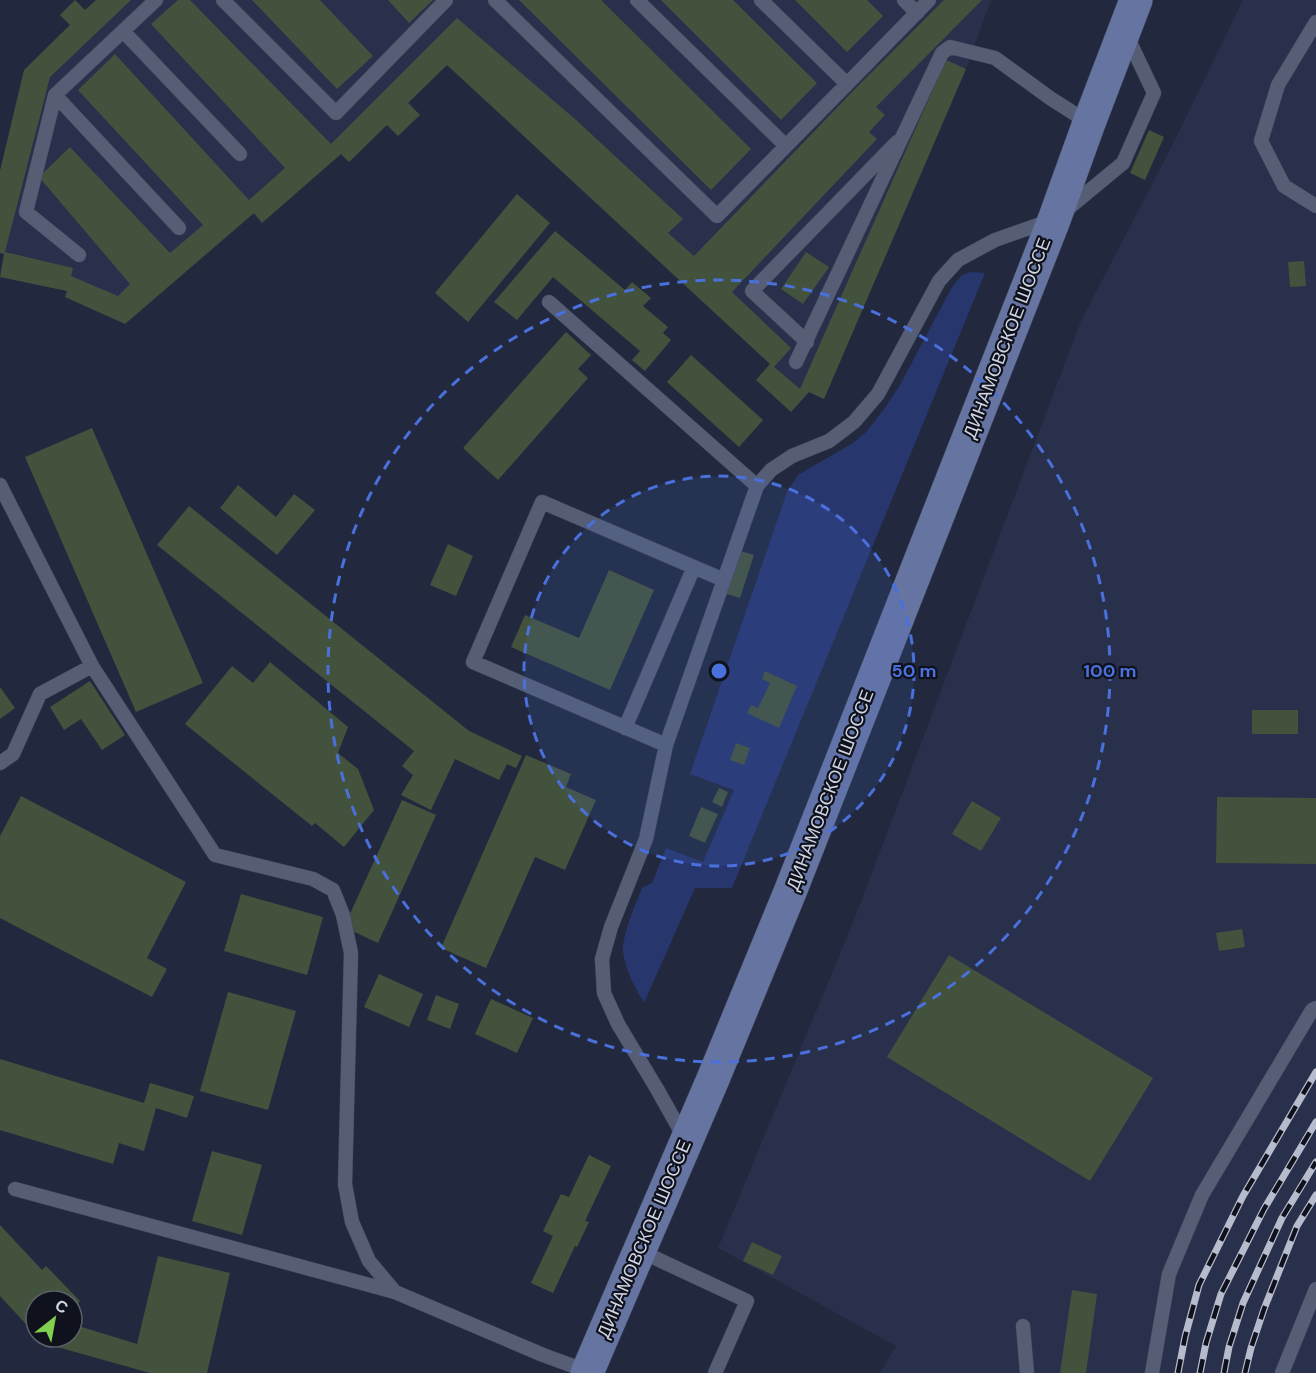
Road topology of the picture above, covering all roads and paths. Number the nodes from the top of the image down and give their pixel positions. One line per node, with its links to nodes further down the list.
1 (156, 0): 12 (lane)
2 (223, 0): 3 (lane)
3 (446, 0)
4 (495, 0): 18 (lane)
5 (637, 0): 18 (lane)
6 (761, 0): 14 (lane)
7 (904, 0): 10 (lane)
8 (929, 0): 10 (lane)
9 (1136, 0): 13 (main road, ДИНАМОВСКОЕ ШОССЕ)
10 (917, 13): 14 (lane)
11 (1316, 22): 20 (lane)
12 (123, 31): 15 (lane); 19 (lane)
13 (1124, 31): 16 (main road, ДИНАМОВСКОЕ ШОССЕ); 21 (lane)
14 (847, 84): 18 (lane)
15 (55, 95): 22 (lane); 23 (lane)
16 (1089, 123): 17 (lane); 21 (main road, ДИНАМОВСКОЕ ШОССЕ)
17 (904, 135): 25 (lane); 25 (lane)
18 (786, 146)
19 (240, 154)
20 (1316, 206)
21 (1054, 220): 28 (lane); 36 (main road, ДИНАМОВСКОЕ ШОССЕ)
22 (178, 228)
23 (79, 255)
24 (549, 302): 28 (lane)
25 (807, 342): 26 (lane)
26 (796, 362)
27 (0, 485): 31 (lane)
28 (757, 486): 30 (lane)
29 (694, 567): 30 (lane); 32 (lane); 32 (lane)
30 (724, 580): 33 (lane)
31 (92, 666): 34 (lane); 40 (lane)
32 (625, 728): 33 (lane)
33 (666, 746): 36 (lane)
34 (0, 763)
35 (1316, 1008): 45 (lane)
36 (686, 1142): 38 (main road, ДИНАМОВСКОЕ ШОССЕ)
37 (15, 1189): 40 (lane)
38 (640, 1251): 42 (main road, ДИНАМОВСКОЕ ШОССЕ); 43 (lane)
39 (1316, 1289): 46 (lane)
40 (395, 1292): 42 (lane)
41 (1023, 1326): 44 (lane)
42 (587, 1372)
43 (715, 1373)
44 (1027, 1373)
45 (1152, 1373)
46 (1282, 1373)

